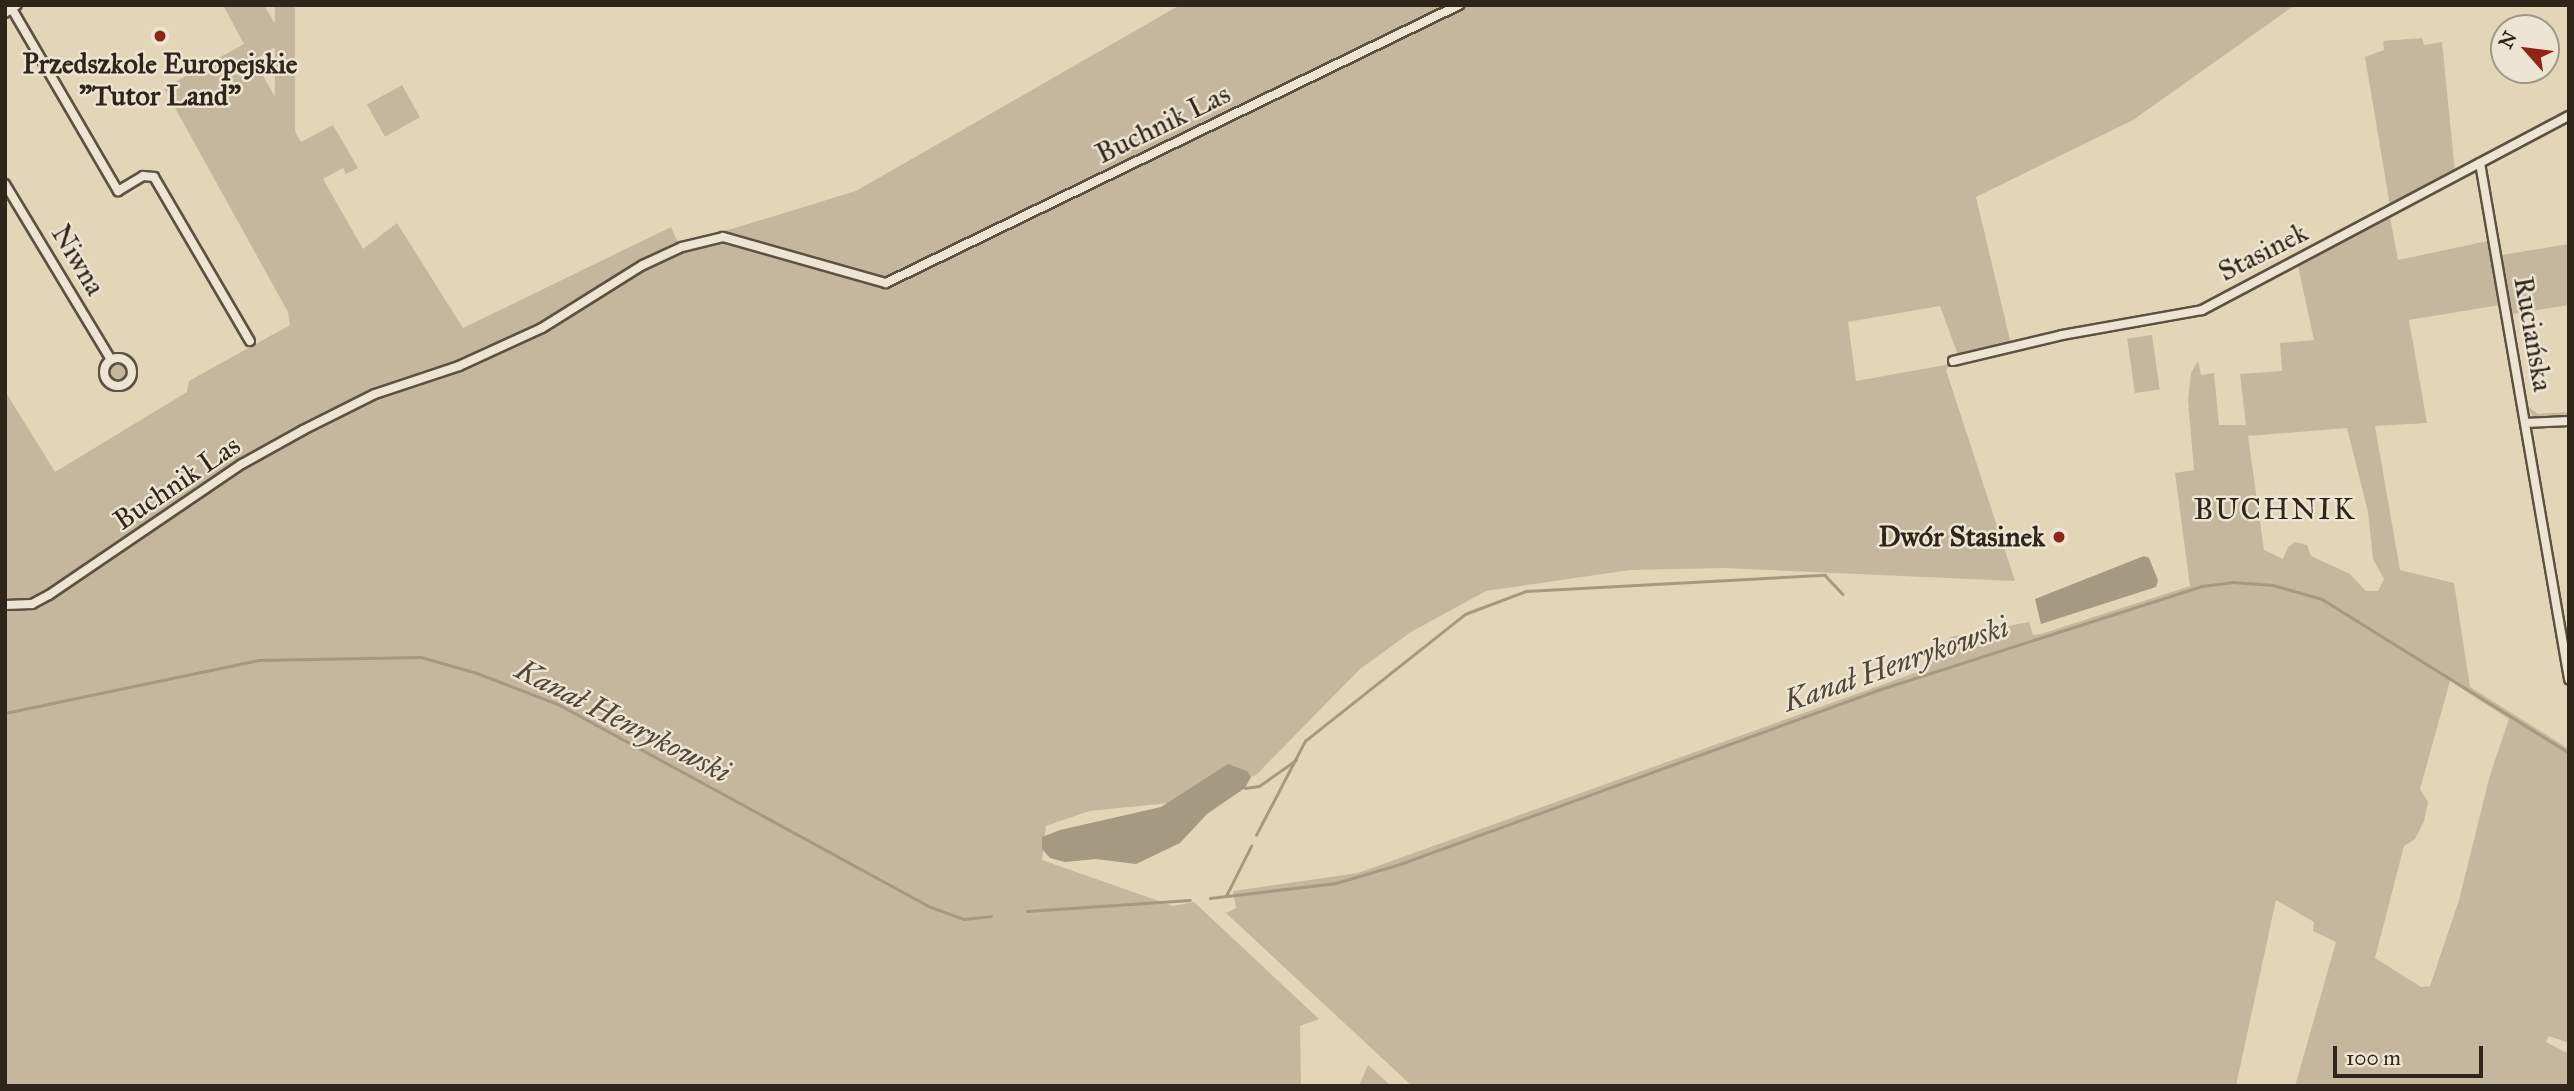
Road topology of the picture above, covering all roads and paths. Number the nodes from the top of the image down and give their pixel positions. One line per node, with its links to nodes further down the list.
1 (1460, 5): 11 (street, Buchnik Las)
2 (11, 9): 6 (street)
3 (2569, 116): 4 (street, Stasinek)
4 (2480, 163): 8 (street, Stasinek); 10 (street, Ruciańska)
5 (5, 184): 7 (street, Niwna)
6 (250, 341)
7 (111, 360)
8 (1953, 361)
9 (2569, 421): 10 (street)
10 (2525, 423): 12 (street, Ruciańska)
11 (5, 605)
12 (2569, 679)

